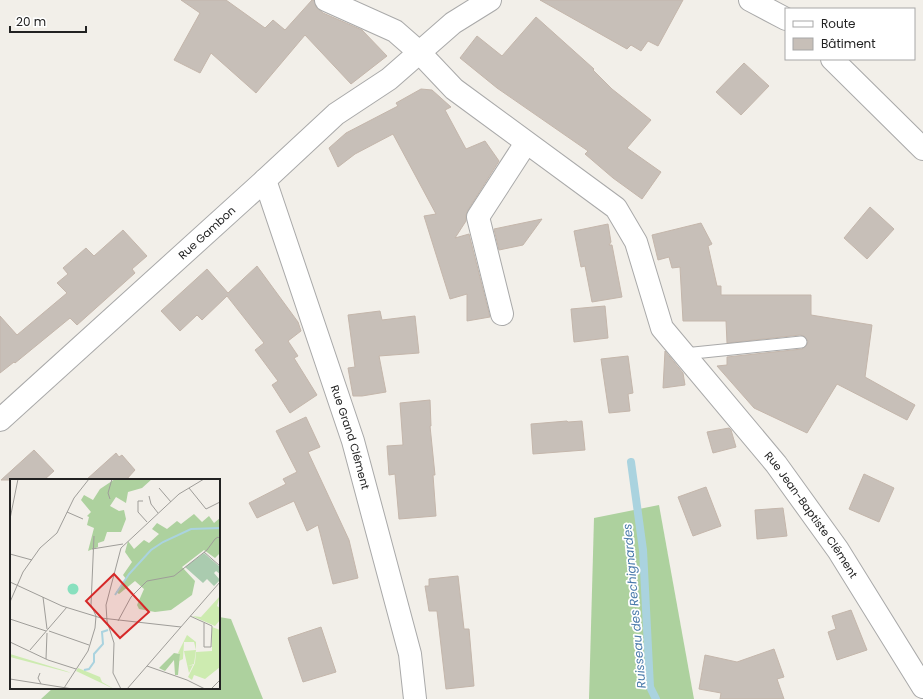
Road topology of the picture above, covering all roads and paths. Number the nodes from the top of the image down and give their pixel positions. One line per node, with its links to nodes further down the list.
1 (326, 0): 5 (street, Rue Jean-Baptiste Clément)
2 (490, 0): 5 (street, Rue Gambon)
3 (750, 0): 4 (street)
4 (785, 18)
5 (419, 52): 8 (street, Rue Jean-Baptiste Clément); 9 (street, Rue Gambon)
6 (833, 60): 7 (street)
7 (919, 141)
8 (526, 143): 10 (street); 12 (street, Rue Jean-Baptiste Clément)
9 (265, 180): 13 (street, Rue Gambon); 15 (street, Rue Grand Clément)
10 (502, 314)
11 (801, 342): 12 (lane)
12 (683, 354): 14 (street, Rue Jean-Baptiste Clément)
13 (0, 420)
14 (923, 688)
15 (415, 699)

